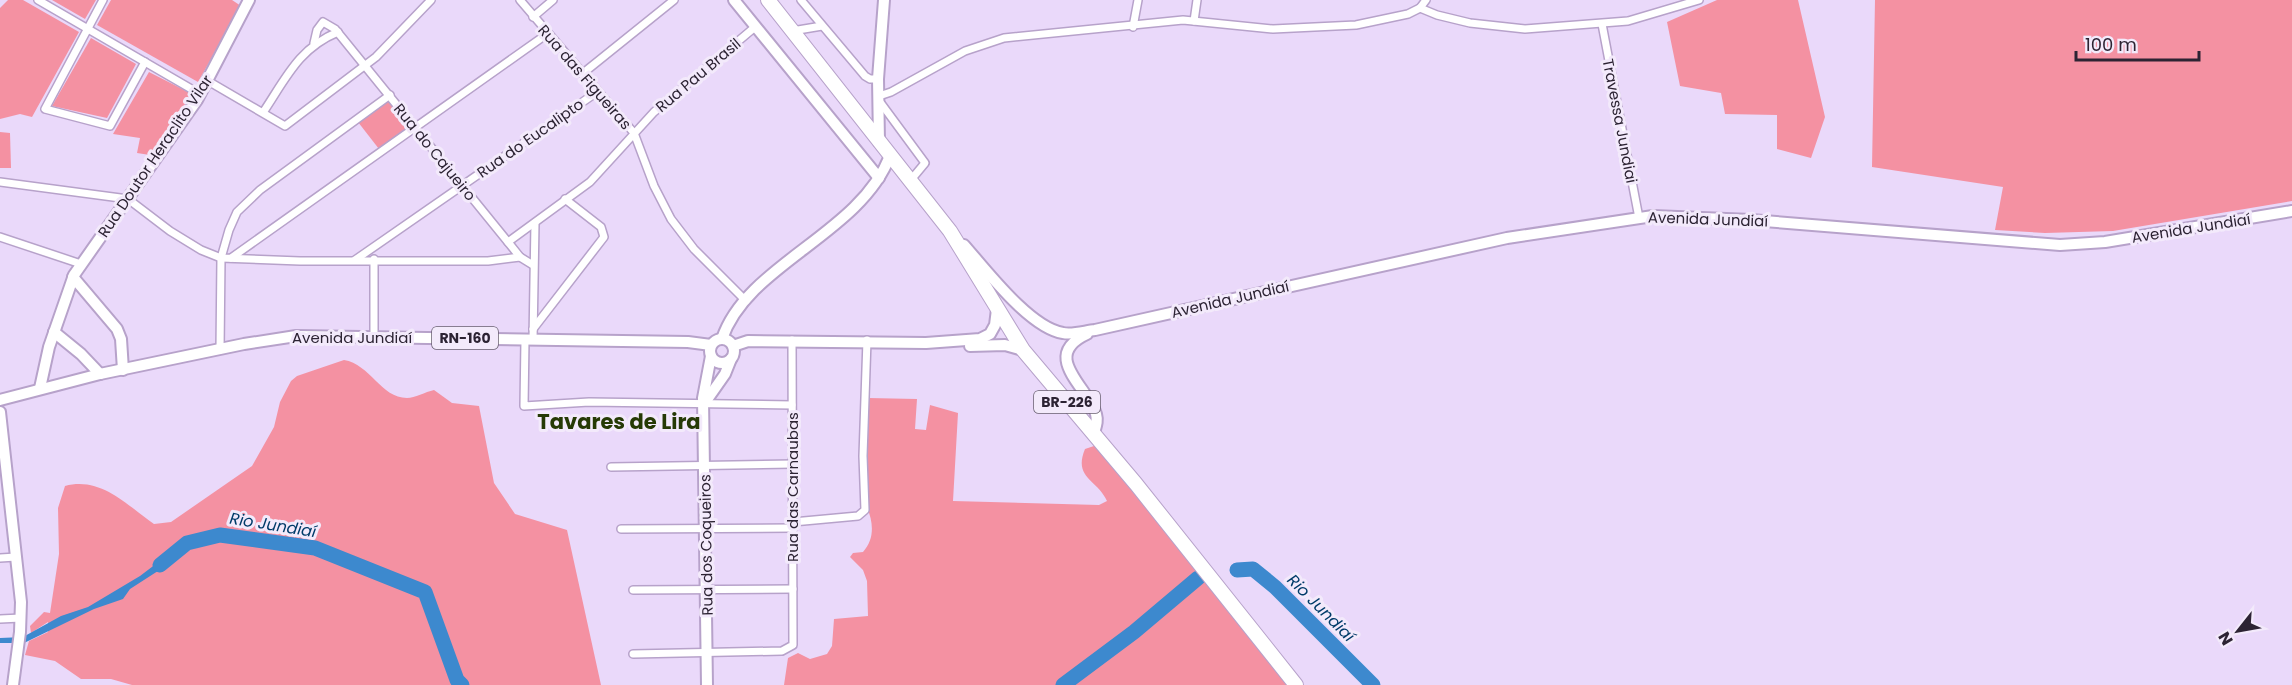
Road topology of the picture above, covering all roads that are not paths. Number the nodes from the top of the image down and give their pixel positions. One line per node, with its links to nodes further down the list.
1 (38, 0): 23 (street)
2 (104, 0): 23 (street)
3 (249, 0): 32 (main road, Rua Doutor Heraclito Vilar)
4 (431, 0): 29 (street)
5 (520, 0): 17 (street, Rua das Figueiras)
6 (553, 0): 17 (street)
7 (674, 0): 30 (street, Rua do Eucalipto)
8 (734, 0): 21 (main road)
9 (768, 0): 24 (highway, BR-226)
10 (801, 0): 20 (street)
11 (884, 0): 31 (main road)
12 (1138, 0): 22 (street)
13 (1197, 0): 18 (street)
14 (1426, 0): 16 (street)
15 (1699, 0): 19 (street)
16 (1420, 8): 18 (street); 19 (street)
17 (533, 17): 26 (street, Rua das Figueiras)
18 (1194, 21): 22 (street)
19 (1602, 24): 49 (street, Travessa Jundiai)
20 (822, 26): 24 (street); 31 (street)
21 (755, 27): 39 (street, Rua Pau Brasil); 42 (main road)
22 (1133, 27): 36 (street)
23 (88, 28): 28 (street); 28 (street)
24 (792, 31): 40 (highway, BR-226)
25 (339, 33): 27 (street); 27 (street, Rua do Cajueiro); 29 (street, Rua do Cajueiro)
26 (547, 34): 30 (street, Rua das Figueiras); 38 (street)
27 (314, 43): 37 (street)
28 (145, 62): 34 (street)
29 (365, 64): 35 (street, Rua do Cajueiro); 37 (street)
30 (582, 74): 33 (street, Rua das Figueiras)
31 (878, 79): 36 (main road)
32 (208, 81): 34 (main road, Rua Doutor Heraclito Vilar); 37 (street)
33 (597, 92): 39 (street, Rua das Figueiras); 45 (street, Rua do Eucalipto)
34 (200, 94): 46 (main road, Rua Doutor Heraclito Vilar)
35 (390, 95): 38 (street, Rua do Cajueiro); 55 (street)
36 (879, 99): 40 (main road); 43 (street)
37 (264, 111)
38 (415, 128): 45 (street, Rua do Cajueiro); 56 (street)
39 (634, 133): 47 (street, Rua Pau Brasil); 62 (street, Rua das Figueiras)
40 (879, 142): 41 (highway, BR-226)
41 (890, 156): 42 (main road); 43 (highway, BR-226)
42 (879, 178): 62 (main road)
43 (910, 181): 51 (highway, BR-226)
44 (0, 182): 46 (street)
45 (462, 185): 53 (street, Rua do Cajueiro); 58 (street, Rua do Eucalipto)
46 (128, 199): 55 (street); 59 (main road, Rua Doutor Heraclito Vilar)
47 (565, 199): 50 (street, Rua Pau Brasil); 64 (street)
48 (2292, 211): 49 (main road, Avenida Jundiaí)
49 (1639, 218): 65 (main road, Avenida Jundiaí)
50 (535, 223): 53 (street, Rua Pau Brasil); 60 (street)
51 (950, 231): 63 (highway, BR-226); 65 (main road, Avenida Jundiaí)
52 (0, 237): 59 (street)
53 (508, 242): 54 (street, Rua do Cajueiro)
54 (520, 257): 57 (street); 60 (street, Rua do Cajueiro)
55 (221, 258): 56 (street); 74 (street)
56 (231, 258): 58 (street)
57 (374, 260): 58 (street); 67 (street)
58 (353, 261)
59 (81, 264): 61 (main road, Rua Doutor Heraclito Vilar)
60 (533, 265): 64 (street)
61 (73, 277): 66 (main road, Rua Doutor Heraclito Vilar); 78 (main road)
62 (746, 301): 68 (main road)
63 (997, 309): 72 (main road); 75 (highway, BR-226)
64 (533, 329): 69 (street)
65 (1095, 330): 85 (main road, Avenida Jundiaí)
66 (54, 332): 79 (main road); 80 (main road, Rua Doutor Heraclito Vilar)
67 (374, 335): 69 (main road, Avenida Jundiaí / RN-160); 74 (main road, Avenida Jundiaí / RN-160)
68 (723, 339): 73 (main road); 76 (main road)
69 (529, 340): 76 (main road, Avenida Jundiaí / RN-160); 82 (street)
70 (792, 340): 71 (main road); 73 (main road); 83 (street, Rua das Carnaubas)
71 (867, 340): 72 (main road); 89 (street)
72 (946, 342): 75 (main road)
73 (733, 346): 77 (main road)
74 (220, 350): 78 (main road, Avenida Jundiaí / RN-160)
75 (1023, 350): 85 (highway, BR-226)
76 (711, 351): 77 (main road, RN-160); 82 (main road, Rua dos Coqueiros)
77 (731, 359): 82 (main road)
78 (123, 370): 79 (main road, Avenida Jundiaí / RN-160)
79 (100, 374): 80 (main road, Avenida Jundiaí / RN-160)
80 (40, 388): 81 (main road, Avenida Jundiaí / RN-160)
81 (0, 400)
82 (704, 405): 83 (street); 88 (main road, Rua dos Coqueiros)
83 (792, 405): 86 (street, Rua das Carnaubas)
84 (0, 412): 92 (main road)
85 (1094, 433): 103 (highway, BR-226)
86 (793, 464): 88 (street); 89 (street, Rua das Carnaubas)
87 (612, 467): 88 (street)
88 (705, 467): 90 (main road, Rua dos Coqueiros)
89 (793, 525): 90 (street); 94 (street, Rua das Carnaubas)
90 (706, 529): 91 (street); 96 (main road, Rua dos Coqueiros)
91 (621, 530)
92 (16, 556): 93 (street); 97 (main road)
93 (0, 558)
94 (793, 589): 96 (street); 99 (street, Rua das Carnaubas)
95 (633, 590): 96 (street)
96 (707, 590): 99 (main road, Rua dos Coqueiros)
97 (21, 618): 98 (street); 101 (main road)
98 (0, 619)
99 (707, 652): 100 (street); 102 (main road, Rua dos Coqueiros)
100 (633, 654)
101 (13, 685)
102 (707, 685)
103 (1296, 685)

